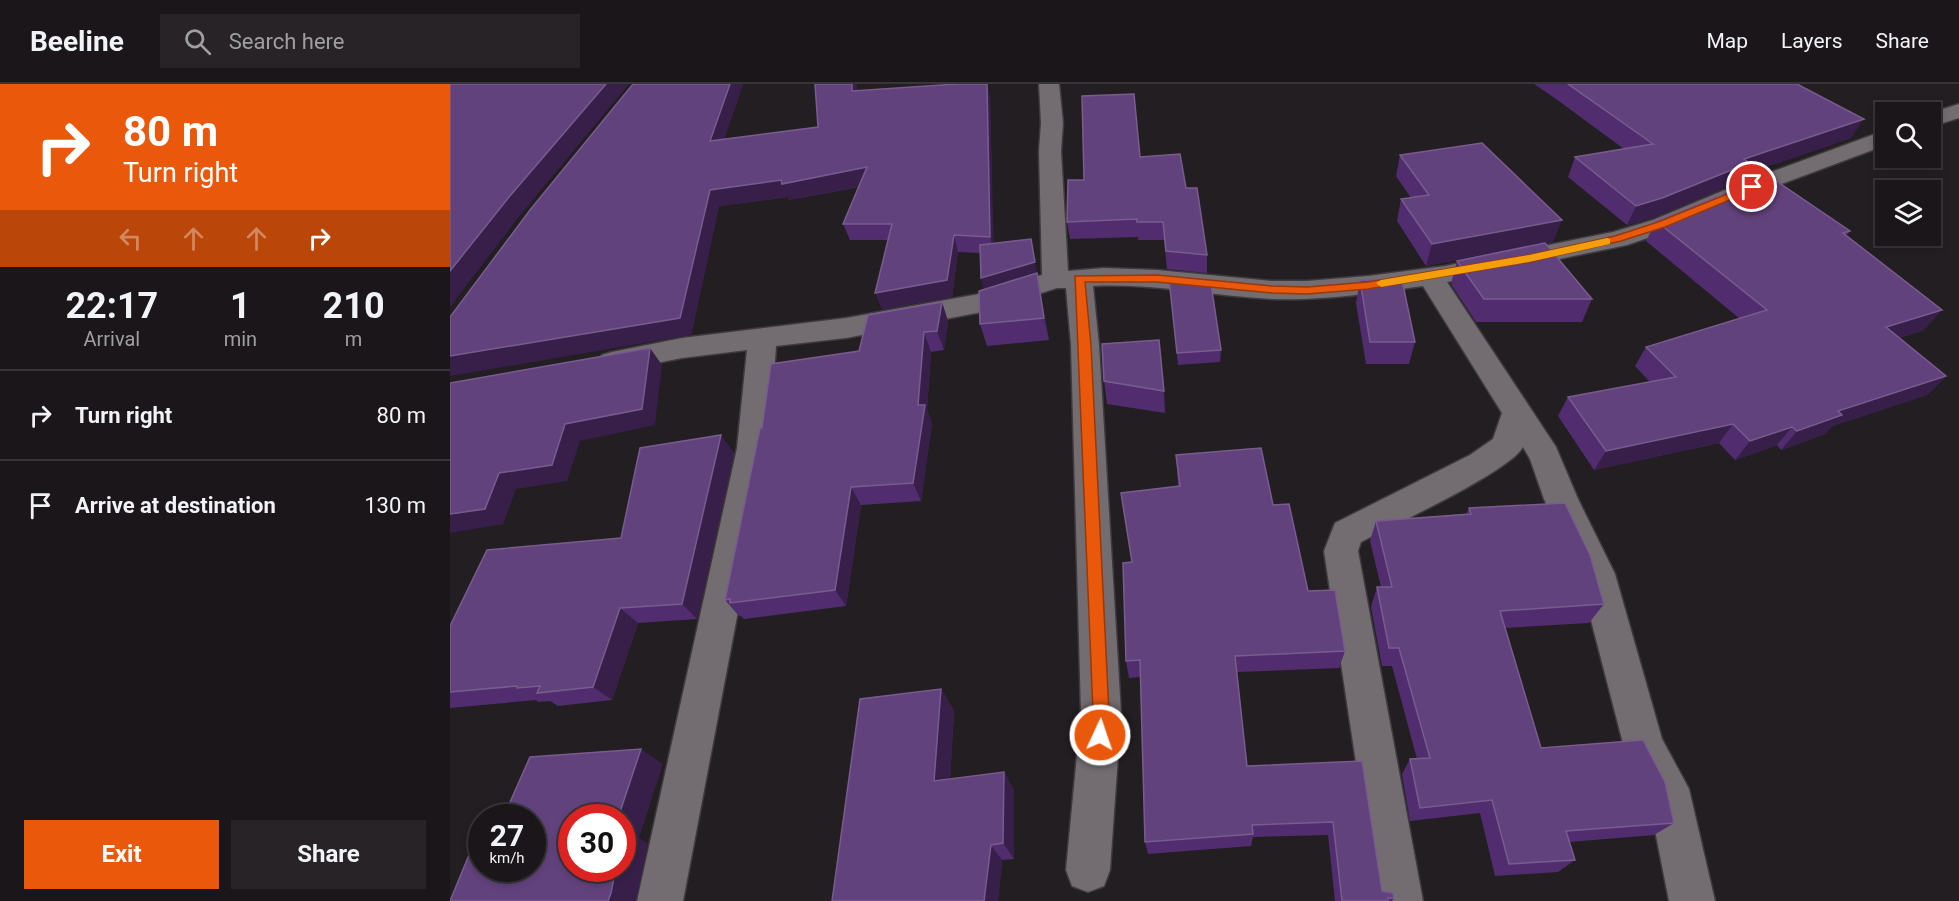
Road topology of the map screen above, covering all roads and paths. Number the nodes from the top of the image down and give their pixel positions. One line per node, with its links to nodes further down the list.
1 (1049, 84): 6 (street)
2 (1959, 110): 3 (street)
3 (1941, 116)
4 (1875, 141): 5 (street)
5 (1430, 276): 6 (street); 9 (street)
6 (1067, 280): 7 (street); 10 (street)
7 (762, 339): 8 (street); 11 (street)
8 (593, 365)
9 (1517, 412): 12 (street); 13 (street)
10 (1088, 870)
11 (660, 901)
12 (1400, 901)
13 (1692, 901)

